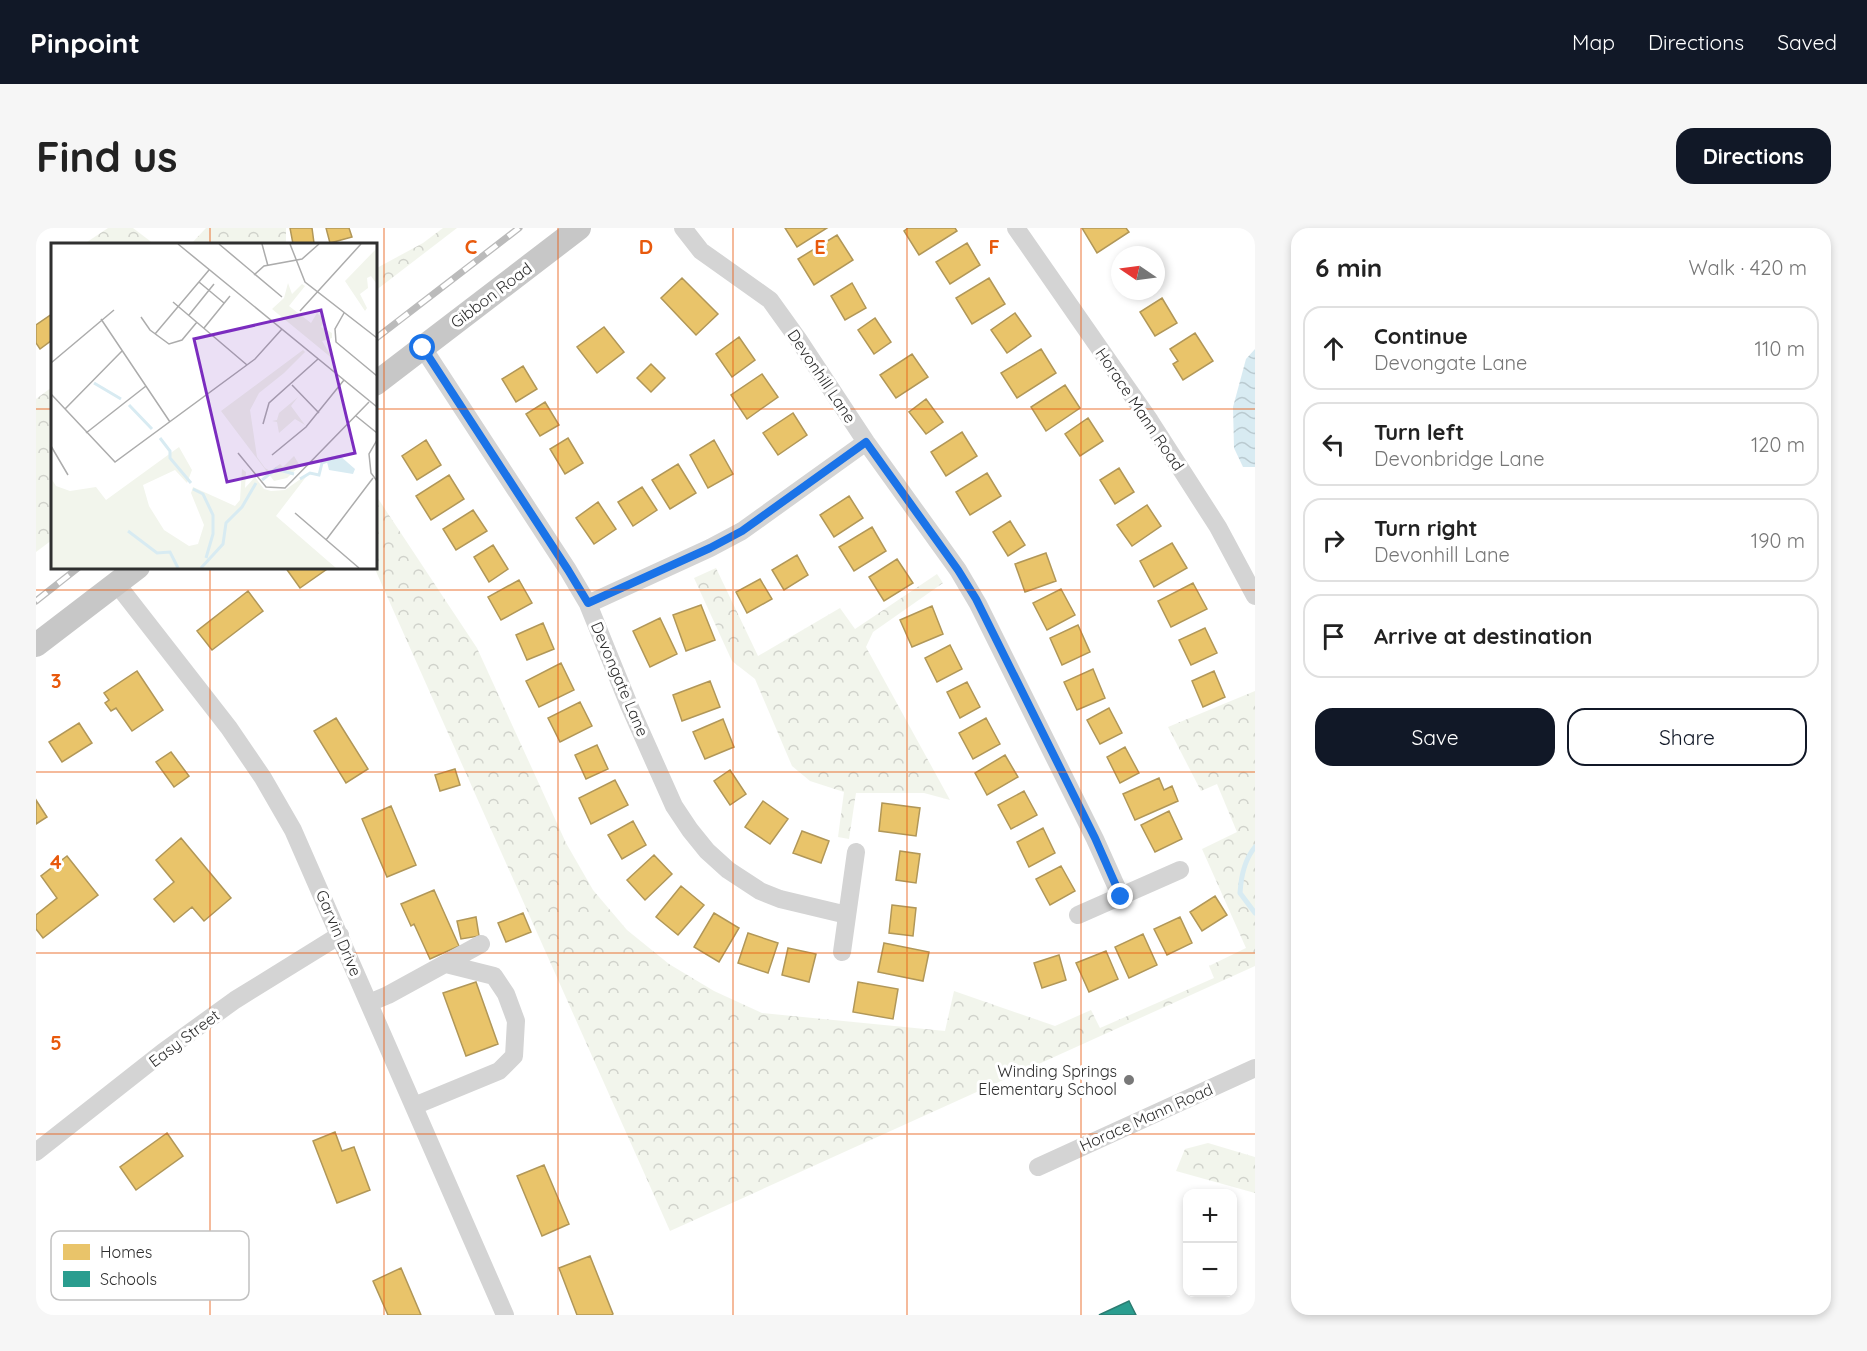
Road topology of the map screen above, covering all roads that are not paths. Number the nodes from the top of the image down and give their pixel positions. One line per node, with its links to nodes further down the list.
1 (579, 228): 4 (main road, Gibbon Road)
2 (684, 228): 6 (street, Devonhill Lane)
3 (1016, 228): 9 (street, Horace Mann Road)
4 (423, 348): 5 (main road, Gibbon Road); 10 (street, Devongate Lane)
5 (376, 383)
6 (866, 442): 10 (street); 14 (street, Devonhill Lane)
7 (137, 568): 8 (main road)
8 (116, 584): 11 (main road); 17 (street, Garvin Drive)
9 (1255, 596)
10 (588, 603): 15 (street, Devongate Lane)
11 (36, 645)
12 (856, 852): 15 (street)
13 (1180, 870): 14 (street)
14 (1121, 897): 16 (street)
15 (847, 915): 19 (street)
16 (1078, 915)
17 (340, 935): 21 (street, Garvin Drive); 24 (street, Easy Street)
18 (481, 944): 20 (street)
19 (842, 952)
20 (446, 964): 21 (street); 23 (street)
21 (369, 1003): 23 (street, Garvin Drive)
22 (1255, 1068): 25 (street, Horace Mann Road)
23 (414, 1106): 26 (street, Garvin Drive)
24 (36, 1152)
25 (1038, 1167)
26 (505, 1315)

